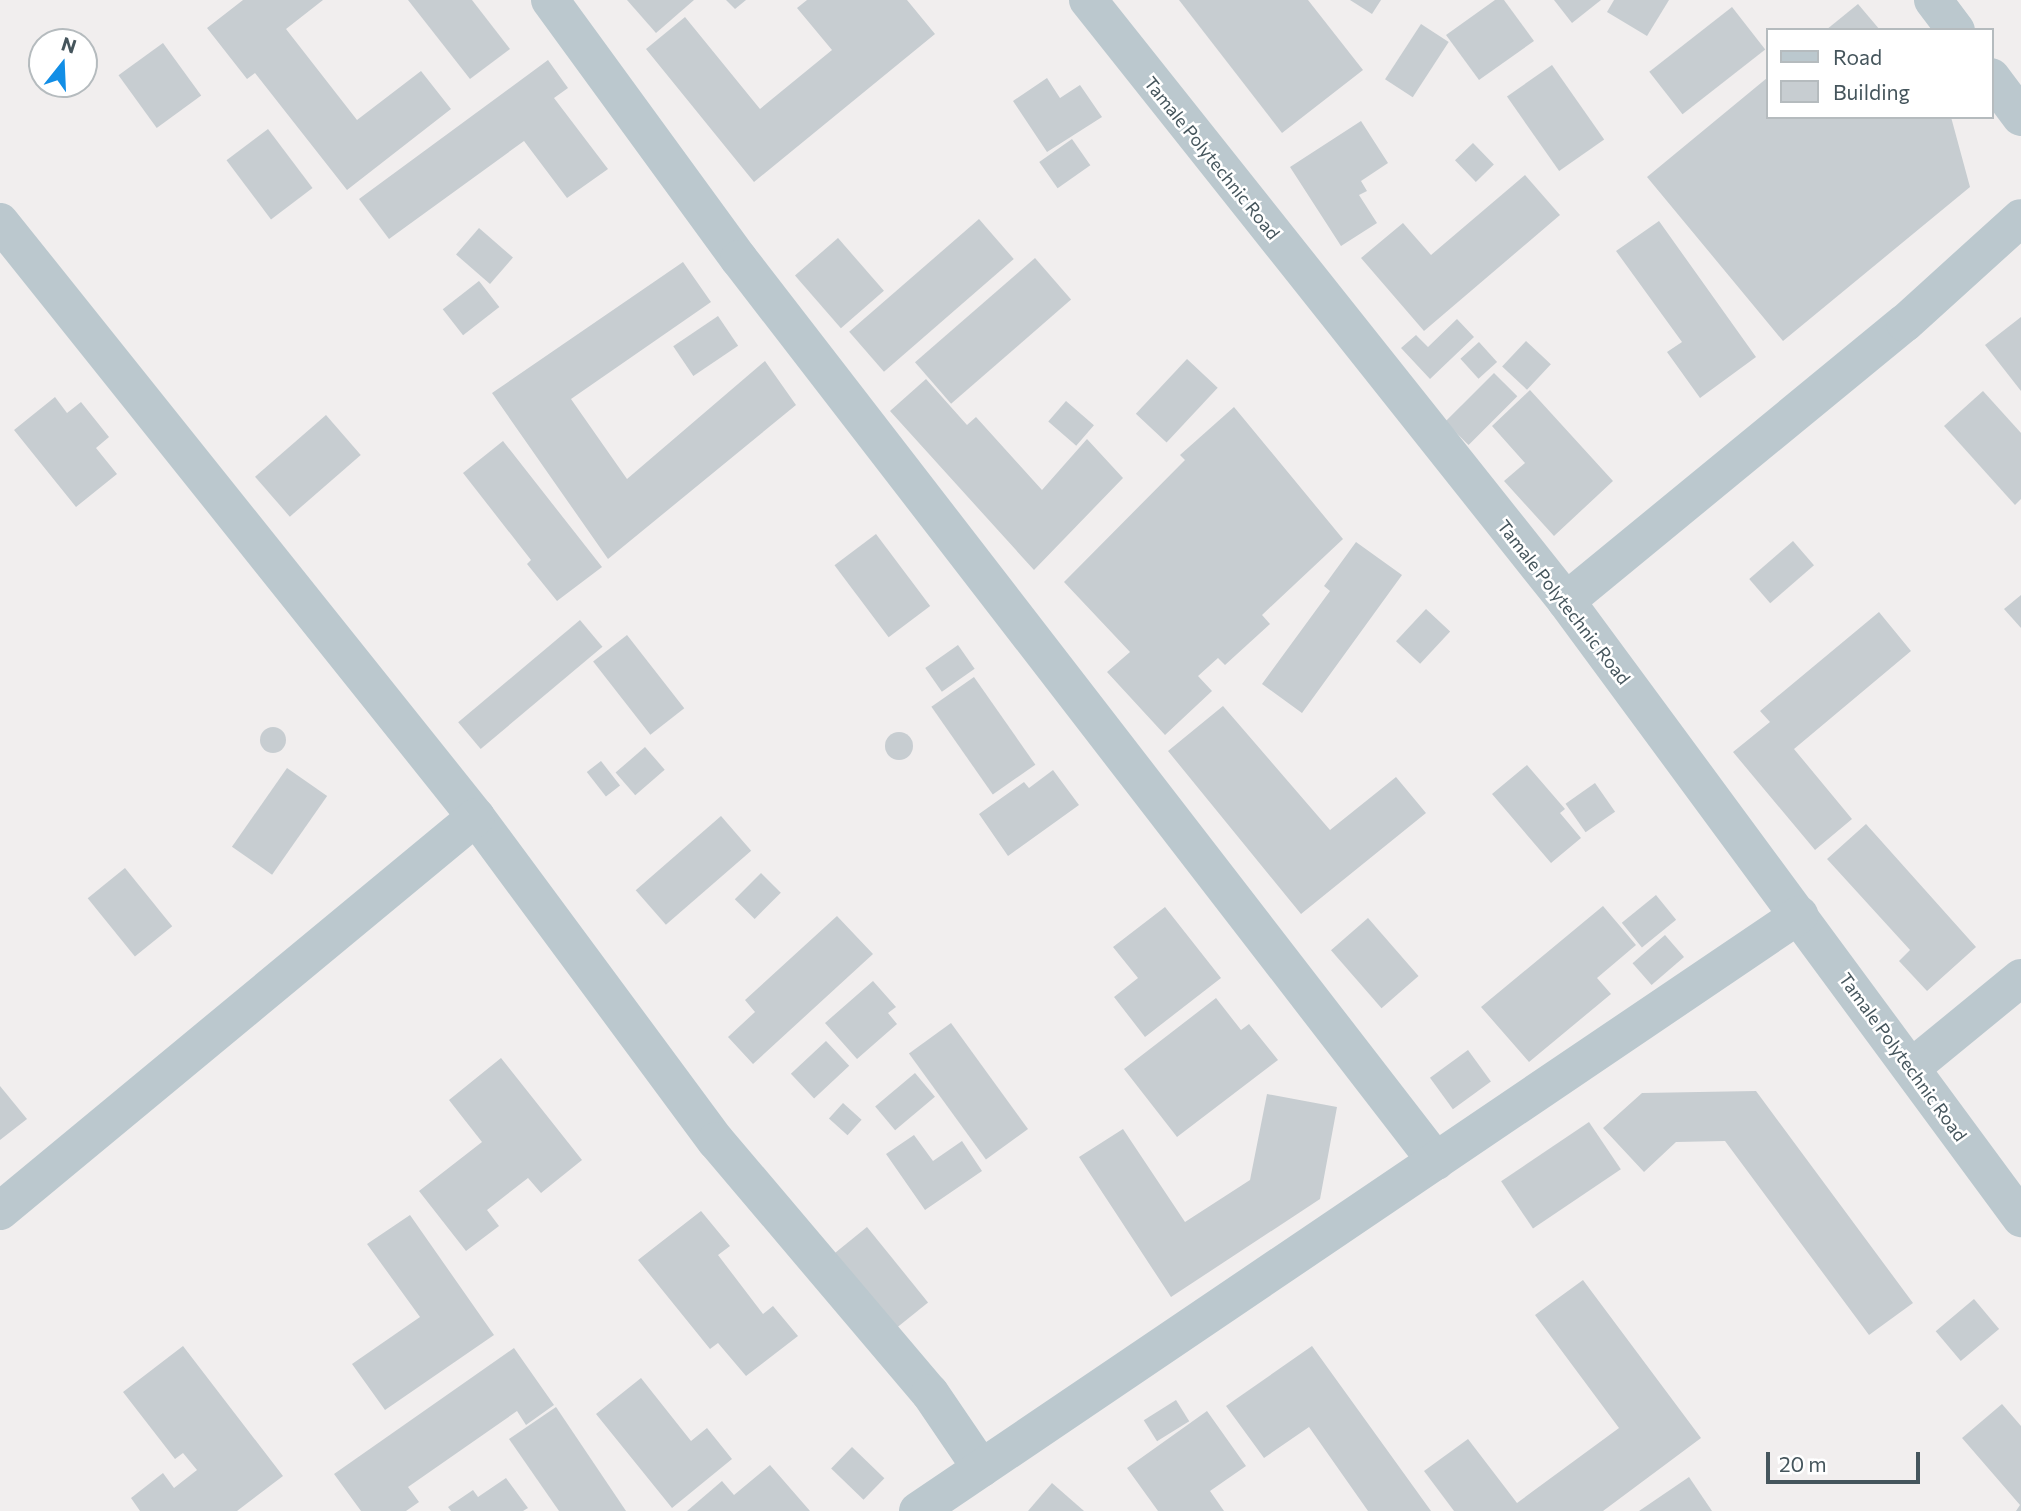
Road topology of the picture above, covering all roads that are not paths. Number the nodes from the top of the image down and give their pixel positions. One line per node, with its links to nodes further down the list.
1 (550, 0): 14 (street)
2 (1087, 0): 9 (street, Tamale Polytechnic Road)
3 (1933, 0): 4 (street)
4 (1954, 28)
5 (1993, 80): 6 (street)
6 (2021, 117)
7 (2021, 218): 9 (street)
8 (0, 222): 10 (street)
9 (1566, 601): 11 (street, Tamale Polytechnic Road)
10 (476, 817): 15 (street); 17 (street)
11 (1799, 915): 13 (street, Tamale Polytechnic Road); 14 (street)
12 (2021, 978): 13 (street)
13 (1911, 1068): 16 (street, Tamale Polytechnic Road)
14 (1436, 1161): 17 (street)
15 (0, 1211)
16 (2021, 1219)
17 (981, 1468): 18 (street)
18 (918, 1511)

